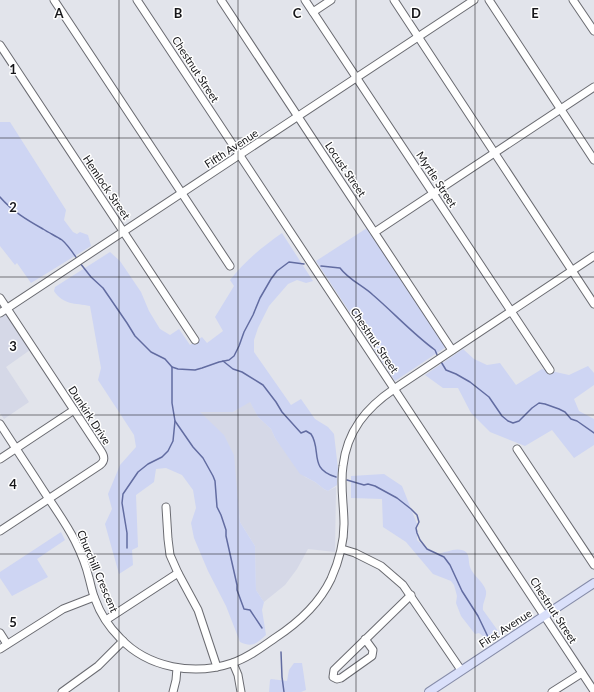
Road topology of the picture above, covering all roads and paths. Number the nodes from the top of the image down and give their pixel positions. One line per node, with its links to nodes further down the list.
1 (54, 0): 22 (street)
2 (137, 0): 19 (street, Chestnut Street)
3 (221, 0): 17 (street, Locust Street)
4 (305, 0): 10 (street, Myrtle Street)
5 (331, 0): 10 (street)
6 (394, 0): 12 (street)
7 (474, 0): 12 (street, Fifth Avenue)
8 (488, 0): 16 (street)
9 (573, 0): 11 (street)
10 (313, 12): 14 (street, Myrtle Street)
11 (594, 31)
12 (418, 38): 14 (street, Fifth Avenue); 18 (street)
13 (1, 49): 23 (street, Hemlock Street)
14 (357, 78): 17 (street, Fifth Avenue); 21 (street, Myrtle Street)
15 (594, 87): 16 (street)
16 (560, 109): 18 (street); 20 (street)
17 (299, 117): 19 (street, Fifth Avenue); 24 (street, Locust Street)
18 (494, 152): 21 (street); 27 (street)
19 (240, 155): 22 (street, Fifth Avenue); 36 (street, Chestnut Street)
20 (594, 160)
21 (433, 193): 24 (street); 31 (street, Myrtle Street)
22 (182, 194): 23 (street, Fifth Avenue); 26 (street)
23 (124, 232): 30 (street, Fifth Avenue); 33 (street, Hemlock Street)
24 (375, 232): 34 (street, Locust Street)
25 (594, 256): 27 (street, Churchill Crescent)
26 (230, 266)
27 (572, 271): 29 (street); 31 (street, Churchill Crescent)
28 (0, 298): 30 (street, Dunkirk Drive)
29 (594, 304)
30 (7, 309): 32 (street, Fifth Avenue); 37 (street, Dunkirk Drive)
31 (511, 311): 34 (street, Churchill Crescent); 35 (street, Myrtle Street)
32 (0, 313)
33 (195, 340)
34 (452, 350): 36 (street, Churchill Crescent)
35 (550, 370)
36 (394, 389): 45 (street, Churchill Crescent); 51 (street, Chestnut Street)
37 (74, 410): 39 (street); 42 (street, Dunkirk Drive)
38 (0, 424): 39 (street, Churchill Crescent)
39 (16, 448): 41 (street); 42 (street, Churchill Crescent)
40 (518, 449): 46 (street)
41 (0, 459)
42 (49, 499): 44 (street, Dunkirk Drive); 50 (street, Churchill Crescent)
43 (166, 507): 47 (street)
44 (0, 531)
45 (342, 549): 49 (street); 58 (street, Churchill Crescent)
46 (594, 565)
47 (178, 573): 52 (street); 59 (street)
48 (594, 583): 51 (main road, First Avenue)
49 (411, 595): 54 (street); 61 (street)
50 (94, 597): 52 (street, Churchill Crescent); 56 (street)
51 (544, 615): 61 (main road, First Avenue); 62 (street, Chestnut Street)
52 (106, 620): 55 (street, Churchill Crescent)
53 (0, 633): 56 (street)
54 (365, 639): 54 (street)
55 (123, 641): 60 (street, Churchill Crescent); 64 (street)
56 (7, 644): 57 (street)
57 (0, 649)
58 (233, 663): 59 (street, Churchill Crescent); 66 (street)
59 (217, 667): 60 (street, Churchill Crescent)
60 (177, 668): 65 (street)
61 (461, 670): 67 (main road, First Avenue)
62 (582, 673): 63 (street, Chestnut Street); 68 (street)
63 (594, 691)
64 (62, 692)
65 (173, 692)
66 (241, 692)
67 (429, 692)
68 (552, 692)

